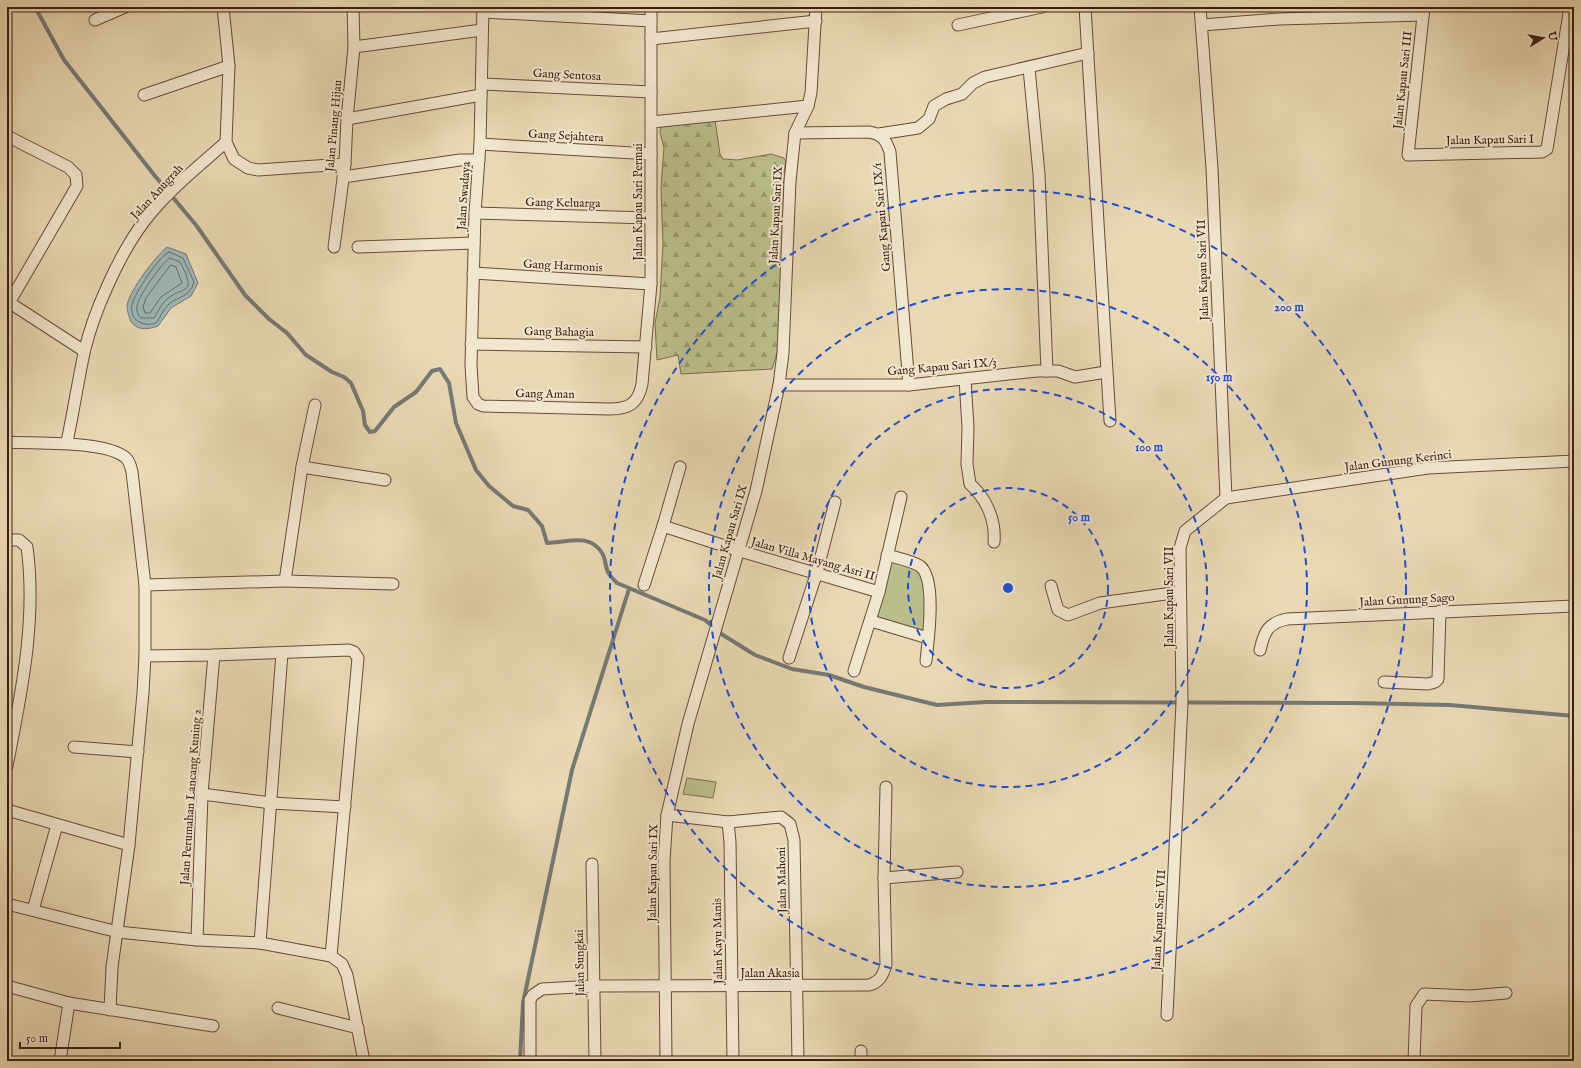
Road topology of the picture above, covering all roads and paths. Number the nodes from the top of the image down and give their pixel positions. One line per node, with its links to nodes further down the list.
1 (125, 7): 12 (street)
2 (224, 7): 21 (street)
3 (353, 7): 19 (street, Jalan Pinang Hijau)
4 (651, 7): 13 (street, Jalan Kapau Sari Permai)
5 (816, 7): 14 (street, Jalan Kapau Sari IX)
6 (1042, 7): 15 (street)
7 (1085, 7): 20 (street)
8 (1200, 7): 16 (street, Jalan Kapau Sari VII)
9 (1570, 7): 36 (street, Jalan Kapau Sari I)
10 (483, 9): 13 (street); 17 (street, Jalan Swadaya)
11 (1424, 11): 16 (street); 36 (street, Jalan Kapau Sari III)
12 (95, 20)
13 (651, 21): 18 (street, Jalan Kapau Sari Permai)
14 (816, 21): 18 (street); 27 (street, Jalan Kapau Sari IX)
15 (958, 25)
16 (1202, 25): 67 (street, Jalan Kapau Sari VII)
17 (482, 30): 19 (street); 23 (street, Jalan Swadaya)
18 (650, 39): 24 (street, Jalan Kapau Sari Permai)
19 (354, 47): 28 (street, Jalan Pinang Hijau)
20 (1088, 53): 22 (street); 52 (street)
21 (229, 66): 25 (street); 33 (street)
22 (1029, 68): 31 (street); 51 (street)
23 (482, 84): 24 (street, Gang Sentosa); 26 (street, Jalan Swadaya)
24 (652, 92): 29 (street, Jalan Kapau Sari Permai)
25 (144, 95)
26 (481, 95): 28 (street); 34 (street, Jalan Swadaya)
27 (808, 106): 29 (street); 30 (street, Jalan Kapau Sari IX)
28 (347, 119): 38 (street, Jalan Pinang Hijau)
29 (652, 122): 35 (street, Jalan Kapau Sari Permai)
30 (795, 133): 31 (street); 54 (street, Jalan Kapau Sari IX)
31 (879, 134): 55 (street, Gang Kapau Sari IX/1)
32 (7, 136): 47 (street)
33 (226, 142): 38 (street); 50 (street, Jalan Anugrah)
34 (480, 144): 35 (street, Gang Sejahtera); 37 (street, Jalan Swadaya)
35 (651, 154): 41 (street, Jalan Kapau Sari Permai)
36 (1408, 155)
37 (479, 160): 39 (street); 40 (street, Jalan Swadaya)
38 (345, 164): 39 (street, Jalan Pinang Hijau)
39 (343, 177): 43 (street, Jalan Pinang Hijau)
40 (474, 213): 41 (street, Gang Keluarga); 42 (street, Jalan Swadaya)
41 (650, 218): 46 (street, Jalan Kapau Sari Permai)
42 (474, 243): 44 (street); 45 (street, Jalan Swadaya)
43 (334, 247)
44 (358, 247)
45 (473, 273): 46 (street, Gang Harmonis); 48 (street, Jalan Swadaya)
46 (651, 284): 49 (street, Jalan Kapau Sari Permai)
47 (8, 302): 50 (street)
48 (471, 344): 49 (street, Gang Bahagia); 56 (street, Jalan Swadaya)
49 (646, 347): 58 (street, Jalan Kapau Sari Permai)
50 (84, 351): 61 (street, Jalan Anugrah)
51 (1047, 371): 52 (street, Gang Kapau Sari IX/3); 53 (street, Gang Kapau Sari IX/3)
52 (1106, 372): 59 (street)
53 (966, 379): 55 (street, Gang Kapau Sari IX/3); 71 (street)
54 (779, 385): 55 (street, Gang Kapau Sari IX/3); 72 (street, Jalan Kapau Sari IX)
55 (909, 385)
56 (471, 387): 58 (street, Gang Aman)
57 (315, 405): 63 (street)
58 (630, 405)
59 (1110, 421)
60 (7, 442): 61 (street)
61 (67, 442): 77 (street)
62 (1574, 461): 67 (street, Jalan Gunung Kerinci)
63 (302, 467): 65 (street); 75 (street)
64 (680, 467): 69 (street)
65 (385, 480)
66 (900, 497): 73 (street)
67 (1226, 498): 81 (street, Jalan Kapau Sari VII)
68 (835, 502): 74 (street)
69 (663, 526): 72 (street, Jalan Villa Mayang Asri II); 78 (street)
70 (7, 540): 96 (street)
71 (994, 542)
72 (740, 551): 74 (street, Jalan Villa Mayang Asri II); 102 (street, Jalan Kapau Sari IX)
73 (887, 555): 80 (street); 85 (street)
74 (817, 572): 80 (street, Jalan Villa Mayang Asri II); 90 (street)
75 (285, 582): 76 (street); 77 (street)
76 (393, 584)
77 (145, 585): 88 (street)
78 (644, 585)
79 (1051, 586): 81 (street)
80 (879, 592): 84 (street)
81 (1180, 592): 124 (street, Jalan Kapau Sari VII)
82 (1574, 606): 83 (street, Jalan Gunung Sago)
83 (1440, 611): 86 (street, Jalan Gunung Sago); 93 (street)
84 (870, 621): 85 (street); 92 (street)
85 (928, 638): 91 (street)
86 (1260, 650)
87 (282, 653): 89 (street); 99 (street); 100 (street)
88 (145, 656): 89 (street); 95 (street)
89 (214, 656): 98 (street, Jalan Perumahan Lancang Kuning 2)
90 (789, 658)
91 (926, 661)
92 (854, 671)
93 (1384, 682)
94 (74, 747): 95 (street)
95 (138, 752): 105 (street)
96 (7, 766)
97 (886, 787): 108 (street, Jalan Akasia)
98 (202, 794): 99 (street); 112 (street, Jalan Perumahan Lancang Kuning 2)
99 (271, 803): 100 (street); 113 (street)
100 (345, 807): 114 (street)
101 (7, 810): 104 (street)
102 (668, 815): 103 (street, Jalan Mahoni); 115 (street, Jalan Kapau Sari IX)
103 (728, 822): 118 (street, Jalan Kayu Manis); 119 (street, Jalan Mahoni)
104 (57, 824): 105 (street); 110 (street)
105 (129, 845): 111 (street)
106 (592, 864): 117 (street, Jalan Sungkai)
107 (957, 872): 108 (street)
108 (884, 878): 119 (street, Jalan Akasia)
109 (7, 904): 110 (street)
110 (33, 910): 111 (street)
111 (118, 932): 112 (street); 123 (street)
112 (196, 940): 113 (street)
113 (260, 943): 114 (street)
114 (331, 956): 126 (street)
115 (666, 985): 117 (street, Jalan Akasia); 118 (street, Jalan Akasia); 131 (street, Jalan Kapau Sari IX)
116 (7, 986): 121 (street)
117 (594, 986): 129 (street, Jalan Akasia); 130 (street, Jalan Sungkai)
118 (731, 986): 119 (street, Jalan Akasia); 132 (street, Jalan Kayu Manis)
119 (798, 986): 133 (street, Jalan Mahoni)
120 (1506, 993): 134 (street)
121 (70, 1003): 123 (street); 127 (street)
122 (278, 1008): 126 (street)
123 (110, 1010): 125 (street)
124 (1167, 1015)
125 (213, 1026)
126 (358, 1028): 128 (street)
127 (60, 1061)
128 (364, 1061)
129 (530, 1061)
130 (595, 1061)
131 (666, 1061)
132 (733, 1061)
133 (798, 1061)
134 (1414, 1061)

